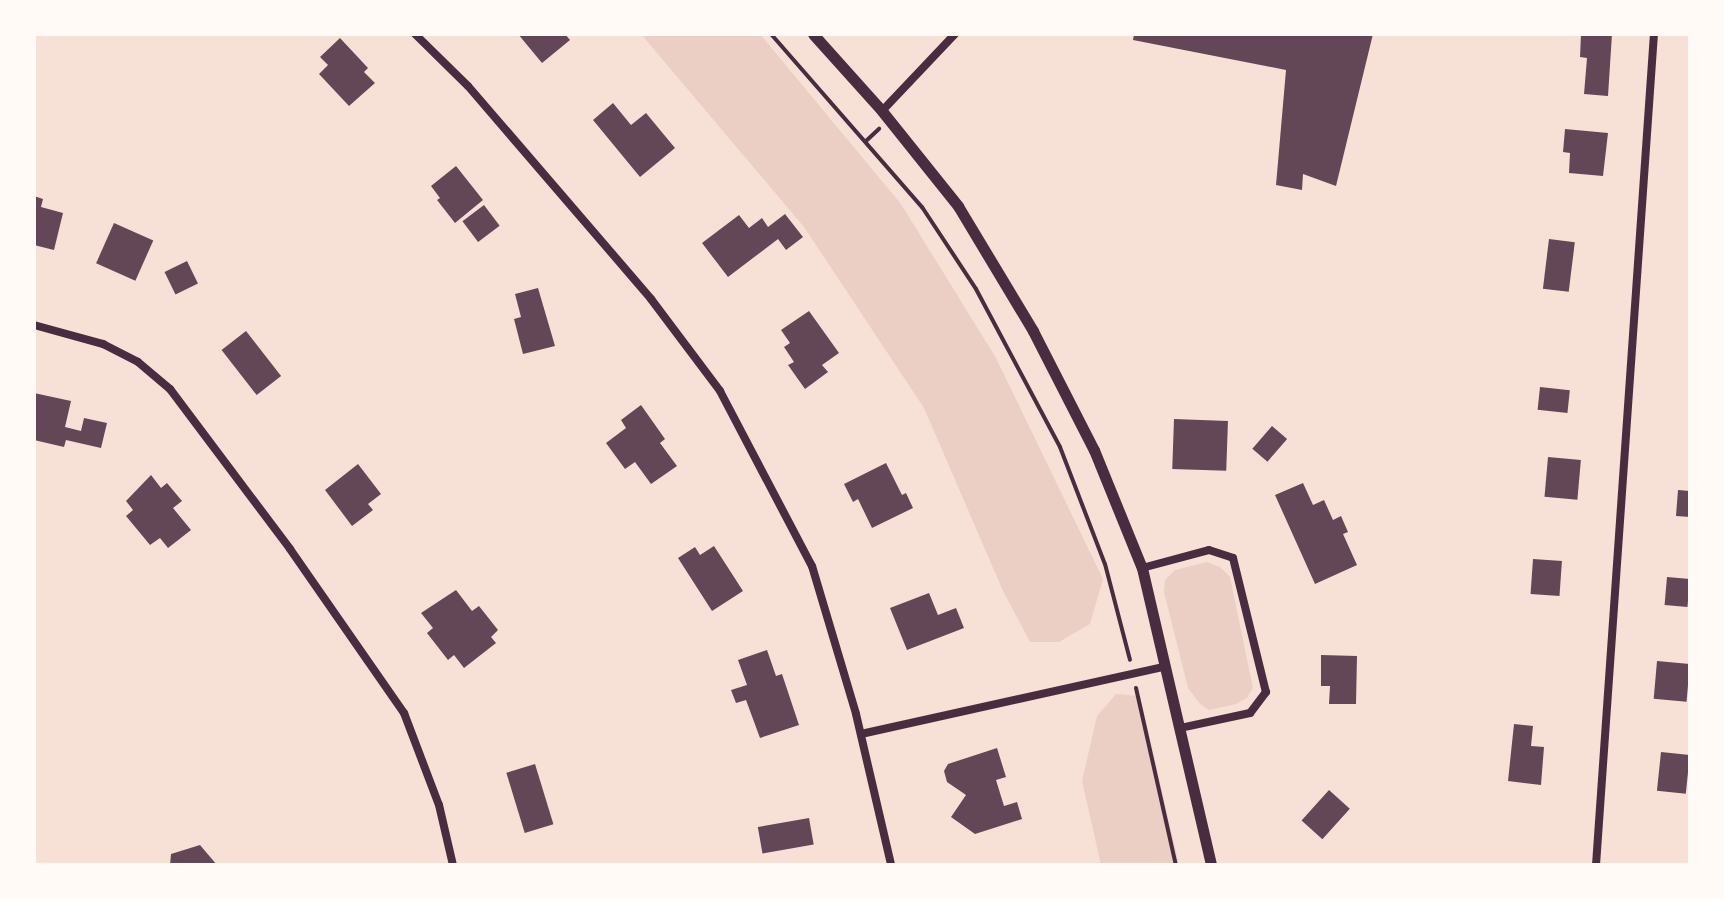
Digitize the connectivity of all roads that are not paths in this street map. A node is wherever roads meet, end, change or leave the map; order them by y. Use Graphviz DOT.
graph roads {
  1 [pos="415,34"];
  2 [pos="813,34"];
  3 [pos="955,34"];
  4 [pos="1654,34"];
  5 [pos="882,111"];
  6 [pos="34,325"];
  7 [pos="1142,568"];
  8 [pos="1164,667"];
  9 [pos="1180,728"];
  10 [pos="861,734"];
  11 [pos="453,865"];
  12 [pos="891,865"];
  13 [pos="1211,865"];
  14 [pos="1596,865"];
  1 -- 10 [label="street"];
  2 -- 5 [label="street"];
  3 -- 5 [label="street"];
  4 -- 14 [label="street"];
  5 -- 7 [label="street"];
  6 -- 11 [label="street"];
  7 -- 8 [label="street"];
  7 -- 9 [label="street"];
  8 -- 9 [label="street"];
  8 -- 10 [label="street"];
  9 -- 13 [label="street"];
  10 -- 12 [label="street"];
}
